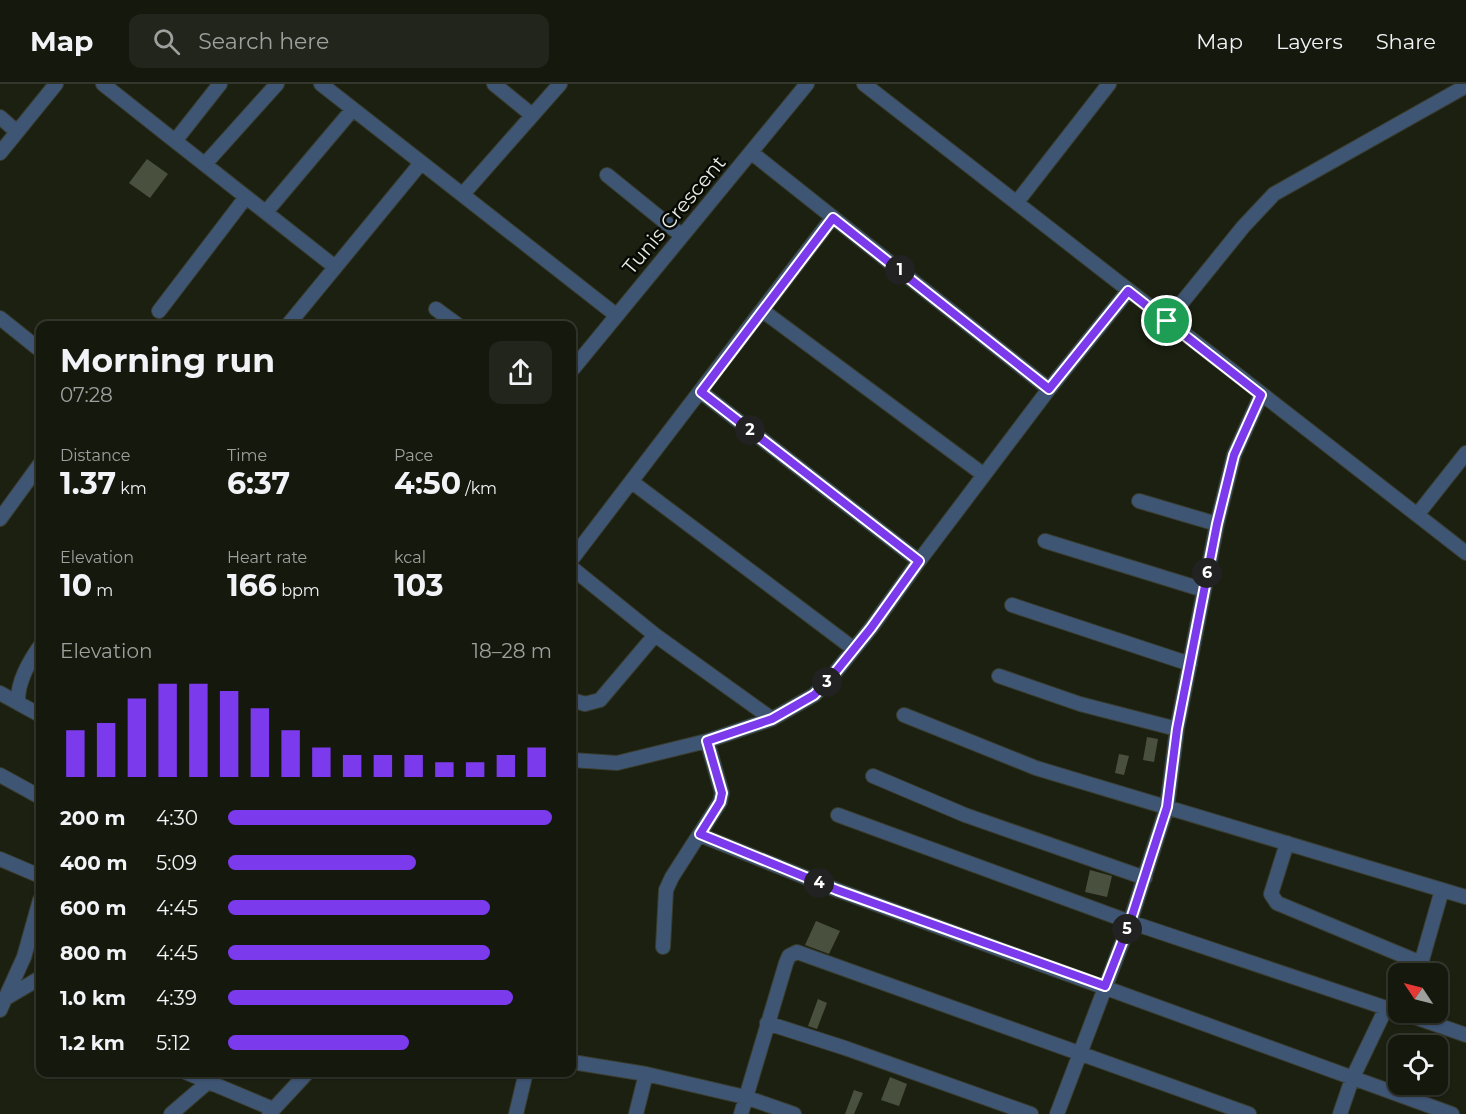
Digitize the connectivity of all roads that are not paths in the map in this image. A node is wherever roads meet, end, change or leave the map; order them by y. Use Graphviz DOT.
graph roads {
  1 [pos="56,84"];
  2 [pos="103,84"];
  3 [pos="220,84"];
  4 [pos="277,84"];
  5 [pos="321,84"];
  6 [pos="494,84"];
  7 [pos="560,84"];
  8 [pos="807,84"];
  9 [pos="864,84"];
  10 [pos="1108,84"];
  11 [pos="1466,86"];
  12 [pos="1448,90"];
  13 [pos="353,109"];
  14 [pos="532,115"];
  15 [pos="0,117"];
  16 [pos="17,132"];
  17 [pos="175,141"];
  18 [pos="0,153"];
  19 [pos="752,153"];
  20 [pos="421,163"];
  21 [pos="205,164"];
  22 [pos="607,175"];
  23 [pos="462,194"];
  24 [pos="246,197"];
  25 [pos="1017,202"];
  26 [pos="266,212"];
  27 [pos="833,218"];
  28 [pos="681,235"];
  29 [pos="335,267"];
  30 [pos="1128,291"];
  31 [pos="436,309"];
  32 [pos="159,311"];
  33 [pos="763,311"];
  34 [pos="616,315"];
  35 [pos="0,318"];
  36 [pos="291,321"];
  37 [pos="452,321"];
  38 [pos="1167,321"];
  39 [pos="36,347"];
  40 [pos="576,365"];
  41 [pos="1049,389"];
  42 [pos="701,392"];
  43 [pos="1261,395"];
  44 [pos="1466,453"];
  45 [pos="36,470"];
  46 [pos="984,475"];
  47 [pos="632,482"];
  48 [pos="1139,501"];
  49 [pos="1417,515"];
  50 [pos="0,519"];
  51 [pos="1217,524"];
  52 [pos="1046,542"];
  53 [pos="1466,553"];
  54 [pos="576,554"];
  55 [pos="919,561"];
  56 [pos="576,571"];
  57 [pos="1204,590"];
  58 [pos="1012,605"];
  59 [pos="655,635"];
  60 [pos="854,649"];
  61 [pos="36,653"];
  62 [pos="1190,664"];
  63 [pos="999,676"];
  64 [pos="0,693"];
  65 [pos="576,701"];
  66 [pos="18,702"];
  67 [pos="36,713"];
  68 [pos="904,715"];
  69 [pos="772,719"];
  70 [pos="1177,729"];
  71 [pos="707,741"];
  72 [pos="576,760"];
  73 [pos="0,775"];
  74 [pos="873,776"];
  75 [pos="36,795"];
  76 [pos="1167,807"];
  77 [pos="838,815"];
  78 [pos="700,834"];
  79 [pos="1287,843"];
  80 [pos="0,859"];
  81 [pos="36,874"];
  82 [pos="1144,879"];
  83 [pos="1442,890"];
  84 [pos="1466,897"];
  85 [pos="36,914"];
  86 [pos="1130,922"];
  87 [pos="663,947"];
  88 [pos="1408,963"];
  89 [pos="1420,963"];
  90 [pos="36,981"];
  91 [pos="1105,986"];
  92 [pos="3,1004"];
  93 [pos="1388,1008"];
  94 [pos="767,1023"];
  95 [pos="1391,1023"];
  96 [pos="1431,1023"];
  97 [pos="1466,1035"];
  98 [pos="1079,1053"];
  99 [pos="576,1063"];
  100 [pos="646,1074"];
  101 [pos="195,1077"];
  102 [pos="303,1077"];
  103 [pos="525,1077"];
  104 [pos="1352,1079"];
  105 [pos="207,1083"];
  106 [pos="744,1097"];
  107 [pos="1417,1108"];
  108 [pos="271,1112"];
  109 [pos="171,1114"];
  110 [pos="516,1114"];
  111 [pos="636,1114"];
  112 [pos="741,1114"];
  113 [pos="794,1114"];
  114 [pos="1030,1114"];
  115 [pos="1057,1114"];
  116 [pos="1249,1114"];
  117 [pos="1340,1114"];
  118 [pos="1452,1114"];
  1 -- 16 [label="street"];
  2 -- 17 [label="street"];
  3 -- 17 [label="street"];
  4 -- 21 [label="street"];
  5 -- 13 [label="street"];
  6 -- 14 [label="street"];
  7 -- 14 [label="street"];
  8 -- 19 [label="street, Tunis Crescent"];
  9 -- 25 [label="street"];
  10 -- 25 [label="street"];
  11 -- 12 [label="street"];
  12 -- 38 [label="street"];
  13 -- 20 [label="street"];
  13 -- 26 [label="street"];
  14 -- 23 [label="street"];
  15 -- 16 [label="street"];
  16 -- 18 [label="street"];
  17 -- 21 [label="street"];
  19 -- 27 [label="street"];
  19 -- 28 [label="street, Tunis Crescent"];
  20 -- 23 [label="street"];
  20 -- 29 [label="street"];
  21 -- 24 [label="street"];
  22 -- 28 [label="street"];
  23 -- 34 [label="street"];
  24 -- 26 [label="street"];
  24 -- 32 [label="street"];
  25 -- 30 [label="street"];
  26 -- 29 [label="street"];
  27 -- 33 [label="street"];
  27 -- 41 [label="street"];
  28 -- 34 [label="street, Tunis Crescent"];
  29 -- 36 [label="street"];
  30 -- 38 [label="street"];
  30 -- 41 [label="street"];
  31 -- 37 [label="street"];
  33 -- 42 [label="street"];
  33 -- 46 [label="street"];
  34 -- 40 [label="street, Tunis Crescent"];
  35 -- 39 [label="street"];
  38 -- 43 [label="street"];
  41 -- 46 [label="street"];
  42 -- 47 [label="street"];
  42 -- 55 [label="street"];
  43 -- 49 [label="street"];
  43 -- 51 [label="street"];
  44 -- 49 [label="street"];
  45 -- 50 [label="street"];
  46 -- 55 [label="street"];
  47 -- 54 [label="street"];
  47 -- 60 [label="street"];
  48 -- 51 [label="street"];
  49 -- 53 [label="street"];
  51 -- 57 [label="street"];
  52 -- 57 [label="street"];
  55 -- 60 [label="street"];
  56 -- 59 [label="street"];
  57 -- 62 [label="street"];
  58 -- 62 [label="street"];
  59 -- 65 [label="street"];
  59 -- 69 [label="street"];
  60 -- 69 [label="street"];
  61 -- 66 [label="street"];
  62 -- 70 [label="street"];
  63 -- 70 [label="street"];
  64 -- 66 [label="street"];
  66 -- 67 [label="street"];
  68 -- 76 [label="street"];
  69 -- 71 [label="street"];
  70 -- 76 [label="street"];
  71 -- 72 [label="street"];
  71 -- 78 [label="street"];
  73 -- 75 [label="street"];
  74 -- 82 [label="street"];
  76 -- 79 [label="street"];
  76 -- 82 [label="street"];
  77 -- 86 [label="street"];
  78 -- 87 [label="street"];
  78 -- 91 [label="street"];
  79 -- 83 [label="street"];
  79 -- 88 [label="street"];
  80 -- 81 [label="street"];
  82 -- 86 [label="street"];
  83 -- 84 [label="street"];
  83 -- 89 [label="street"];
  85 -- 92 [label="street"];
  86 -- 91 [label="street"];
  86 -- 93 [label="street"];
  90 -- 92 [label="street"];
  91 -- 98 [label="street"];
  91 -- 104 [label="street"];
  94 -- 98 [label="street"];
  94 -- 106 [label="street"];
  94 -- 114 [label="street"];
  95 -- 104 [label="street"];
  96 -- 97 [label="street"];
  98 -- 115 [label="street"];
  98 -- 116 [label="street"];
  99 -- 100 [label="street"];
  100 -- 106 [label="street"];
  100 -- 111 [label="street"];
  101 -- 105 [label="street"];
  102 -- 108 [label="street"];
  103 -- 110 [label="street"];
  104 -- 107 [label="street"];
  104 -- 117 [label="street"];
  105 -- 108 [label="street"];
  105 -- 109 [label="street"];
  106 -- 112 [label="street"];
  106 -- 113 [label="street"];
  107 -- 118 [label="street"];
}
